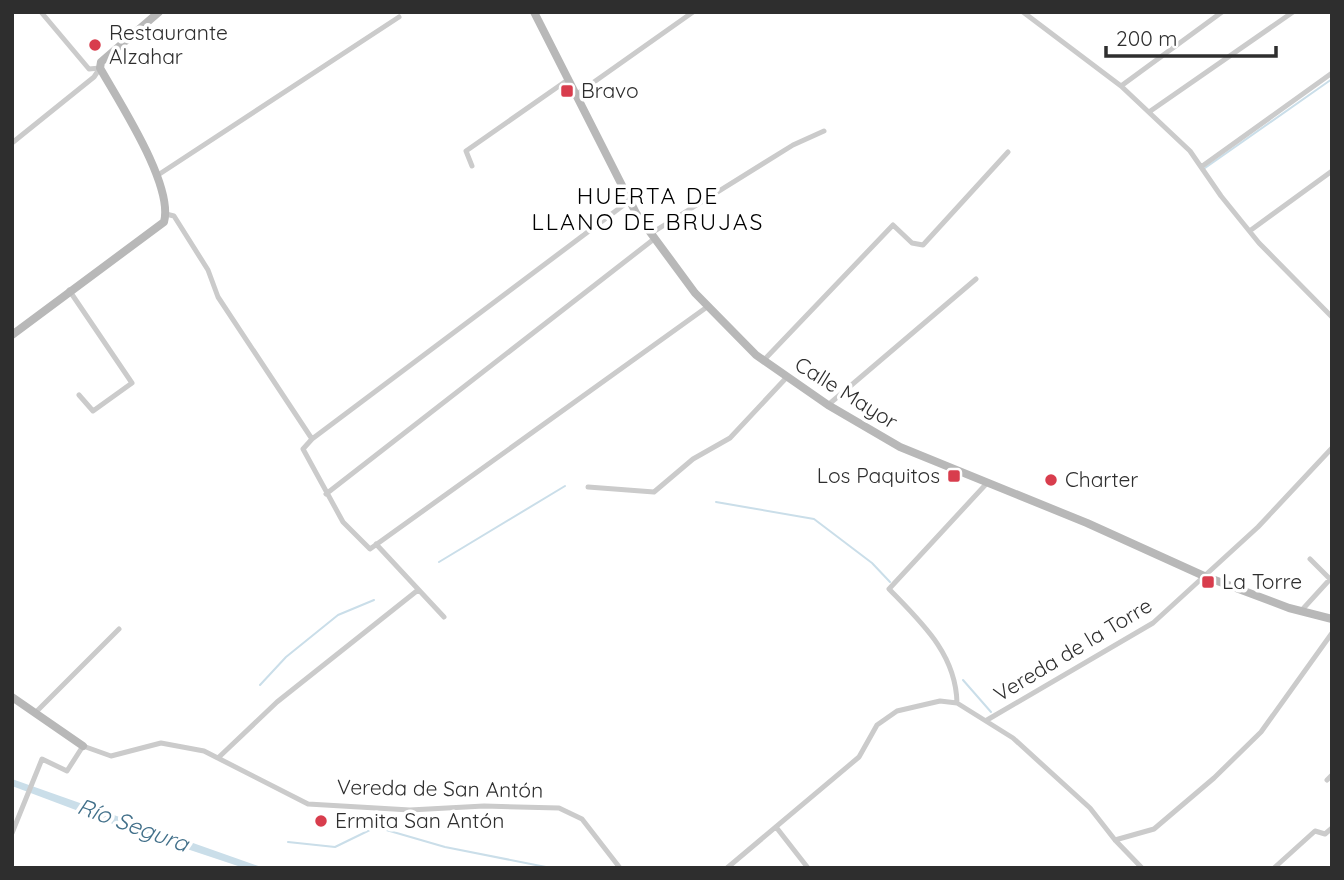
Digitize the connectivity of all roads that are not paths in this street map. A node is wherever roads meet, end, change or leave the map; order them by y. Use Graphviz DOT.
graph roads {
  1 [pos="41,12"];
  2 [pos="159,12"];
  3 [pos="534,12"];
  4 [pos="693,12"];
  5 [pos="1023,12"];
  6 [pos="1036,12"];
  7 [pos="1223,12"];
  8 [pos="1293,12"];
  9 [pos="399,16"];
  10 [pos="1029,17"];
  11 [pos="100,68"];
  12 [pos="1332,73"];
  13 [pos="569,79"];
  14 [pos="1121,86"];
  15 [pos="577,94"];
  16 [pos="1149,112"];
  17 [pos="824,131"];
  18 [pos="12,144"];
  19 [pos="1008,152"];
  20 [pos="472,166"];
  21 [pos="1201,167"];
  22 [pos="1332,171"];
  23 [pos="158,175"];
  24 [pos="629,201"];
  25 [pos="166,214"];
  26 [pos="1251,230"];
  27 [pos="652,237"];
  28 [pos="976,279"];
  29 [pos="69,290"];
  30 [pos="707,307"];
  31 [pos="1332,317"];
  32 [pos="12,335"];
  33 [pos="764,360"];
  34 [pos="787,377"];
  35 [pos="79,395"];
  36 [pos="828,405"];
  37 [pos="312,439"];
  38 [pos="1332,448"];
  39 [pos="988,482"];
  40 [pos="588,487"];
  41 [pos="326,494"];
  42 [pos="376,544"];
  43 [pos="1311,559"];
  44 [pos="1204,576"];
  45 [pos="1331,578"];
  46 [pos="418,590"];
  47 [pos="1301,611"];
  48 [pos="443,617"];
  49 [pos="1332,619"];
  50 [pos="119,629"];
  51 [pos="1332,633"];
  52 [pos="12,697"];
  53 [pos="957,703"];
  54 [pos="35,713"];
  55 [pos="987,720"];
  56 [pos="83,746"];
  57 [pos="218,758"];
  58 [pos="776,827"];
  59 [pos="1332,828"];
  60 [pos="12,833"];
  61 [pos="1115,840"];
  62 [pos="620,868"];
  63 [pos="727,868"];
  64 [pos="808,868"];
  65 [pos="1142,868"];
  66 [pos="1274,868"];
  1 -- 11 [label="street"];
  2 -- 11 [label="main road"];
  3 -- 13 [label="main road, Calle Mayor"];
  4 -- 15 [label="street"];
  5 -- 10 [label="street"];
  6 -- 10 [label="street"];
  7 -- 14 [label="street"];
  8 -- 16 [label="street"];
  9 -- 23 [label="street"];
  10 -- 14 [label="street"];
  11 -- 18 [label="street"];
  11 -- 23 [label="main road"];
  12 -- 21 [label="street"];
  13 -- 15 [label="main road, Calle Mayor"];
  13 -- 20 [label="street"];
  14 -- 16 [label="street"];
  15 -- 24 [label="main road, Calle Mayor"];
  16 -- 21 [label="street"];
  17 -- 27 [label="street"];
  19 -- 33 [label="street"];
  21 -- 26 [label="street"];
  22 -- 26 [label="street"];
  23 -- 25 [label="main road"];
  24 -- 27 [label="main road, Calle Mayor"];
  24 -- 37 [label="street"];
  25 -- 29 [label="main road"];
  25 -- 37 [label="street"];
  26 -- 31 [label="street"];
  27 -- 30 [label="main road, Calle Mayor"];
  27 -- 41 [label="street"];
  28 -- 36 [label="street"];
  29 -- 32 [label="main road"];
  29 -- 35 [label="street"];
  30 -- 33 [label="main road, Calle Mayor"];
  30 -- 42 [label="street"];
  33 -- 34 [label="main road, Calle Mayor"];
  34 -- 36 [label="main road, Calle Mayor"];
  34 -- 40 [label="street"];
  36 -- 39 [label="main road, Calle Mayor"];
  37 -- 41 [label="street"];
  38 -- 44 [label="street, Vereda de la Torre"];
  39 -- 44 [label="main road, Calle Mayor"];
  39 -- 53 [label="street"];
  41 -- 42 [label="street"];
  42 -- 46 [label="street"];
  43 -- 45 [label="street"];
  44 -- 47 [label="main road, Calle Mayor"];
  44 -- 55 [label="street, Vereda de la Torre"];
  45 -- 47 [label="street"];
  46 -- 48 [label="street"];
  46 -- 57 [label="street"];
  47 -- 49 [label="main road, Calle Mayor"];
  50 -- 54 [label="street"];
  51 -- 61 [label="street"];
  52 -- 54 [label="main road, Vereda de San Antón"];
  53 -- 55 [label="street"];
  53 -- 58 [label="street"];
  54 -- 56 [label="main road, Vereda de San Antón"];
  55 -- 61 [label="street"];
  56 -- 57 [label="street, Vereda de San Antón"];
  56 -- 60 [label="street"];
  57 -- 62 [label="street, Vereda de San Antón"];
  58 -- 63 [label="street"];
  58 -- 64 [label="street"];
  59 -- 66 [label="street"];
  61 -- 65 [label="street"];
}
